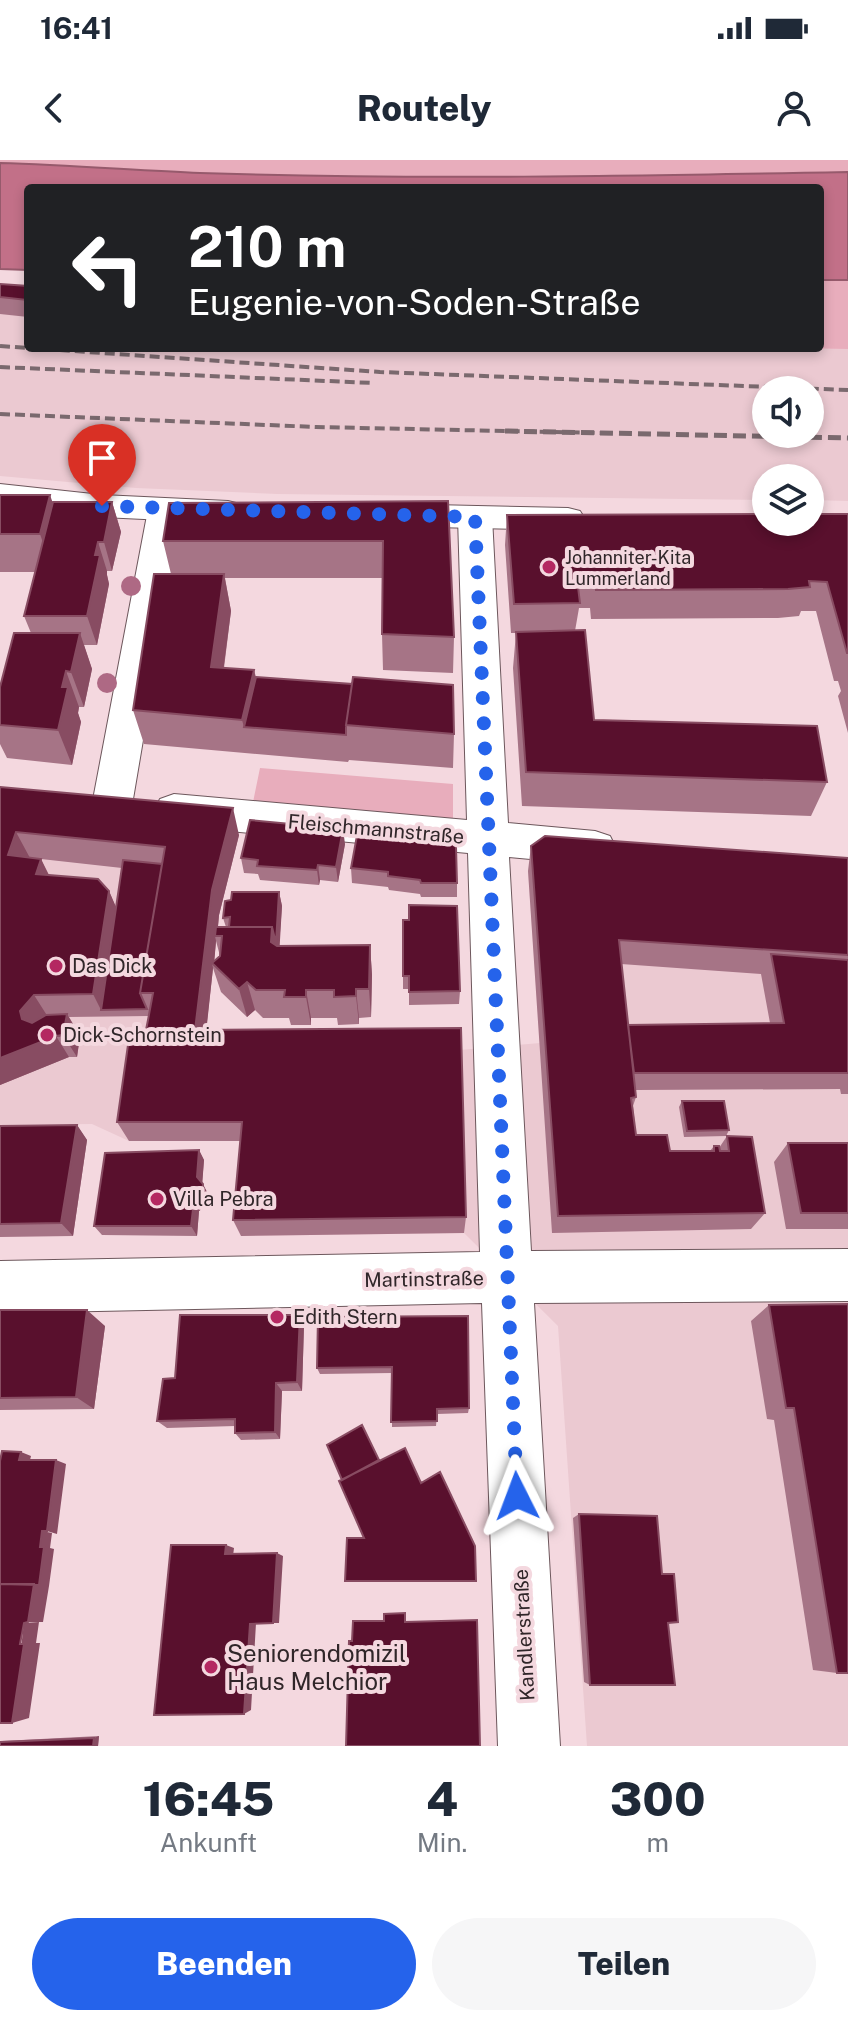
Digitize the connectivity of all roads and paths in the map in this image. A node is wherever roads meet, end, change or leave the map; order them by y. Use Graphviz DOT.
graph roads {
  1 [pos="0,495"];
  2 [pos="165,510"];
  3 [pos="254,512"];
  4 [pos="365,515"];
  5 [pos="475,517"];
  6 [pos="593,519"];
  7 [pos="487,839"];
  8 [pos="637,851"];
  9 [pos="848,1275"];
  10 [pos="507,1277"];
  11 [pos="0,1287"];
  12 [pos="529,1746"];
  1 -- 2 [label="street"];
  2 -- 3 [label="street"];
  2 -- 7 [label="street, Fleischmannstraße"];
  4 -- 5 [label="street"];
  5 -- 6 [label="street"];
  5 -- 7 [label="street, Kandlerstraße"];
  7 -- 8 [label="street, Fleischmannstraße"];
  7 -- 10 [label="street, Kandlerstraße"];
  9 -- 10 [label="street, Martinstraße"];
  10 -- 11 [label="street, Martinstraße"];
  10 -- 12 [label="street, Kandlerstraße"];
}
